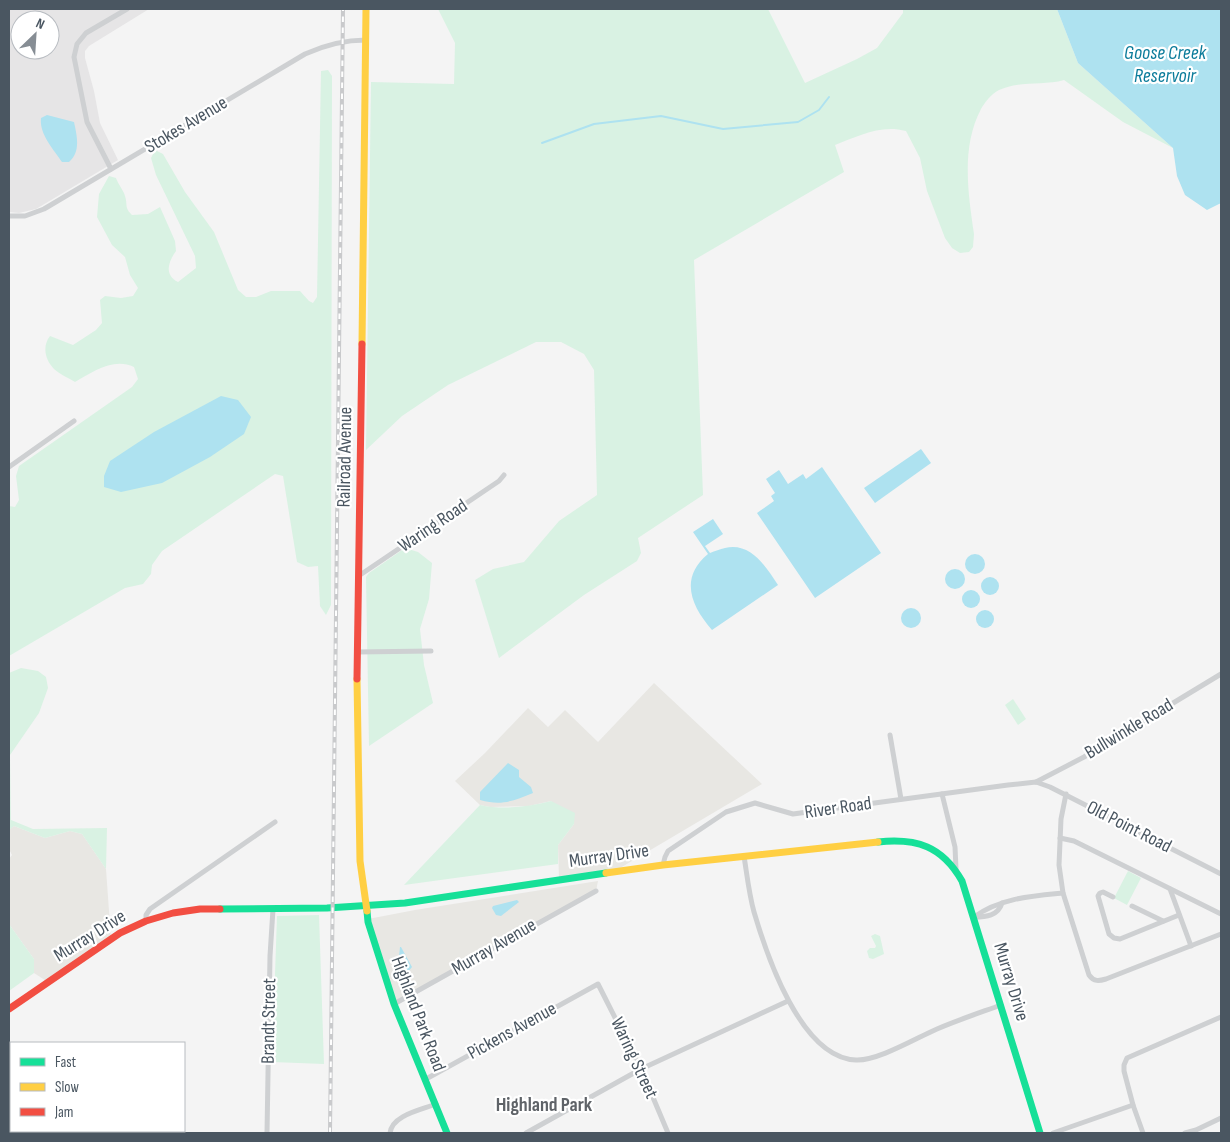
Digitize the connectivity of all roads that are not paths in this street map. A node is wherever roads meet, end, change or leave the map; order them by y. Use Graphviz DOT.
graph roads {
  1 [pos="127,9"];
  2 [pos="366,9"];
  3 [pos="366,40"];
  4 [pos="111,169"];
  5 [pos="9,216"];
  6 [pos="74,421"];
  7 [pos="9,467"];
  8 [pos="504,475"];
  9 [pos="360,575"];
  10 [pos="357,652"];
  11 [pos="432,652"];
  12 [pos="1221,674"];
  13 [pos="890,735"];
  14 [pos="1036,782"];
  15 [pos="942,794"];
  16 [pos="1066,794"];
  17 [pos="901,799"];
  18 [pos="275,822"];
  19 [pos="1060,838"];
  20 [pos="744,856"];
  21 [pos="663,864"];
  22 [pos="956,869"];
  23 [pos="1221,874"];
  24 [pos="1170,889"];
  25 [pos="596,891"];
  26 [pos="1062,893"];
  27 [pos="1113,897"];
  28 [pos="366,906"];
  29 [pos="1132,906"];
  30 [pos="273,909"];
  31 [pos="1221,914"];
  32 [pos="1179,915"];
  33 [pos="974,917"];
  34 [pos="146,921"];
  35 [pos="1163,921"];
  36 [pos="1221,934"];
  37 [pos="1191,946"];
  38 [pos="598,984"];
  39 [pos="788,1001"];
  40 [pos="394,1004"];
  41 [pos="1001,1005"];
  42 [pos="9,1009"];
  43 [pos="1221,1017"];
  44 [pos="641,1069"];
  45 [pos="426,1079"];
  46 [pos="436,1104"];
  47 [pos="1133,1105"];
  48 [pos="1221,1118"];
  49 [pos="267,1133"];
  50 [pos="390,1133"];
  51 [pos="447,1133"];
  52 [pos="526,1133"];
  53 [pos="668,1133"];
  54 [pos="1040,1133"];
  55 [pos="1053,1133"];
  56 [pos="1143,1133"];
  57 [pos="1185,1133"];
  1 -- 4 [label="street"];
  2 -- 3 [label="street, Railroad Avenue"];
  3 -- 4 [label="street, Stokes Avenue"];
  3 -- 9 [label="street, Railroad Avenue"];
  4 -- 5 [label="street, Stokes Avenue"];
  6 -- 7 [label="street"];
  8 -- 9 [label="street, Waring Road"];
  9 -- 10 [label="street, Railroad Avenue"];
  10 -- 11 [label="street"];
  10 -- 28 [label="street, Railroad Avenue"];
  12 -- 14 [label="street, Bullwinkle Road"];
  13 -- 17 [label="street"];
  14 -- 15 [label="street, River Road"];
  14 -- 16 [label="street, Old Point Road"];
  15 -- 17 [label="street, River Road"];
  15 -- 22 [label="street"];
  16 -- 19 [label="street"];
  16 -- 23 [label="street, Old Point Road"];
  17 -- 21 [label="street, River Road"];
  18 -- 34 [label="street"];
  19 -- 24 [label="street"];
  19 -- 26 [label="street"];
  20 -- 21 [label="street, Murray Drive"];
  20 -- 22 [label="street, Murray Drive"];
  20 -- 39 [label="street"];
  21 -- 28 [label="street, Murray Drive"];
  22 -- 33 [label="street, Murray Drive"];
  24 -- 31 [label="street"];
  24 -- 32 [label="street"];
  25 -- 40 [label="street, Murray Avenue"];
  26 -- 33 [label="street"];
  26 -- 37 [label="street"];
  27 -- 35 [label="street"];
  28 -- 30 [label="street, Murray Drive"];
  28 -- 40 [label="street, Highland Park Road"];
  29 -- 35 [label="street"];
  30 -- 34 [label="street, Murray Drive"];
  30 -- 49 [label="street, Brandt Street"];
  32 -- 35 [label="street"];
  32 -- 37 [label="street"];
  33 -- 41 [label="street, Murray Drive"];
  34 -- 42 [label="street, Murray Drive"];
  36 -- 37 [label="street"];
  38 -- 44 [label="street, Waring Street"];
  38 -- 45 [label="street, Pickens Avenue"];
  39 -- 41 [label="street"];
  39 -- 44 [label="street"];
  40 -- 45 [label="street, Highland Park Road"];
  41 -- 54 [label="street, Murray Drive"];
  43 -- 47 [label="street"];
  44 -- 52 [label="street"];
  44 -- 53 [label="street, Waring Street"];
  45 -- 46 [label="street, Highland Park Road"];
  46 -- 50 [label="street"];
  46 -- 51 [label="street, Highland Park Road"];
  47 -- 55 [label="street"];
  47 -- 56 [label="street"];
  48 -- 57 [label="street"];
}
